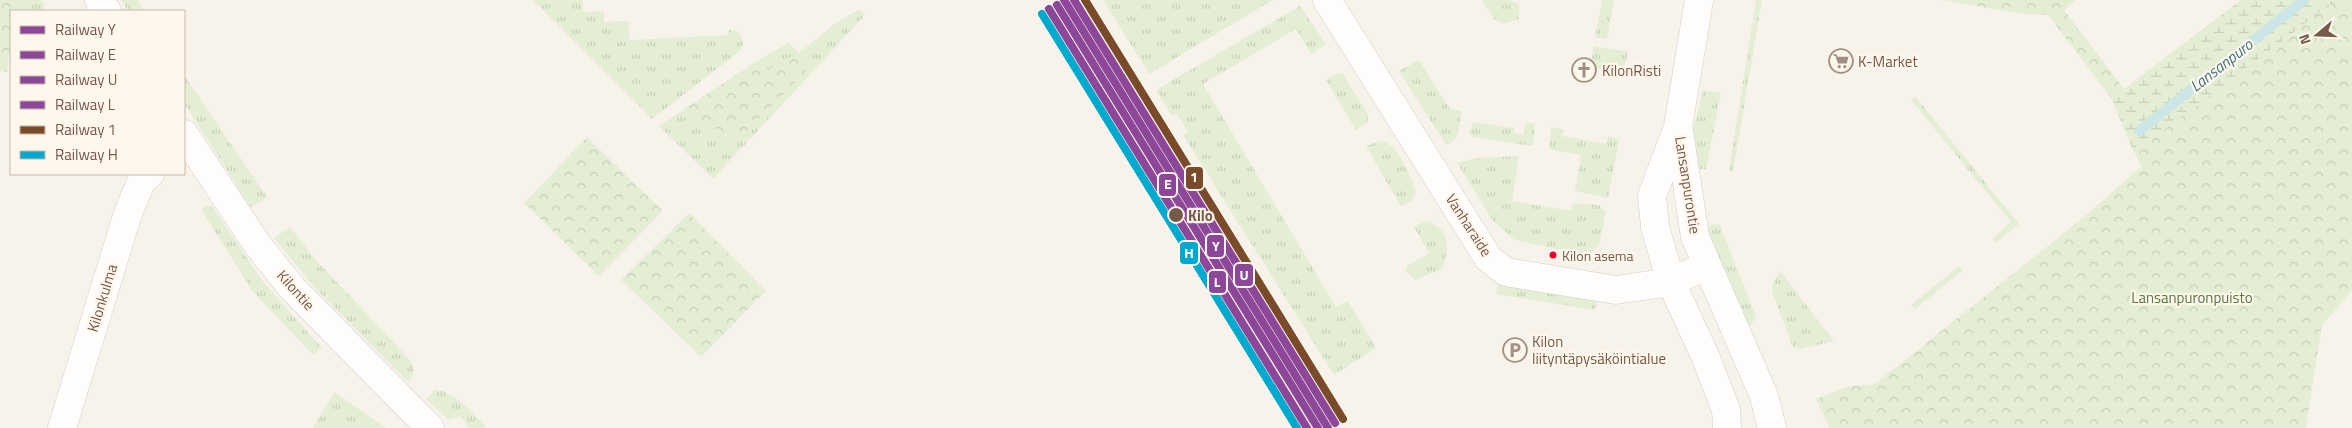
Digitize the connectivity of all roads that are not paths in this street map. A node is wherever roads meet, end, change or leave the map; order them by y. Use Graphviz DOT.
graph roads {
  1 [pos="1327,0"];
  2 [pos="1699,0"];
  3 [pos="1678,127"];
  4 [pos="186,144"];
  5 [pos="149,175"];
  6 [pos="1706,266"];
  7 [pos="1670,282"];
  8 [pos="62,428"];
  9 [pos="430,428"];
  10 [pos="1727,428"];
  11 [pos="1772,428"];
  1 -- 7 [label="street, Vanharaide"];
  2 -- 3 [label="street"];
  3 -- 6 [label="street, Lansanpurontie"];
  3 -- 7 [label="street, Lansanpurontie"];
  4 -- 9 [label="street, Kilontie"];
  5 -- 8 [label="street, Kilonkulma"];
  6 -- 7 [label="street, Vanharaide"];
  6 -- 11 [label="street, Lansanpurontie"];
  7 -- 10 [label="street, Lansanpurontie"];
}
